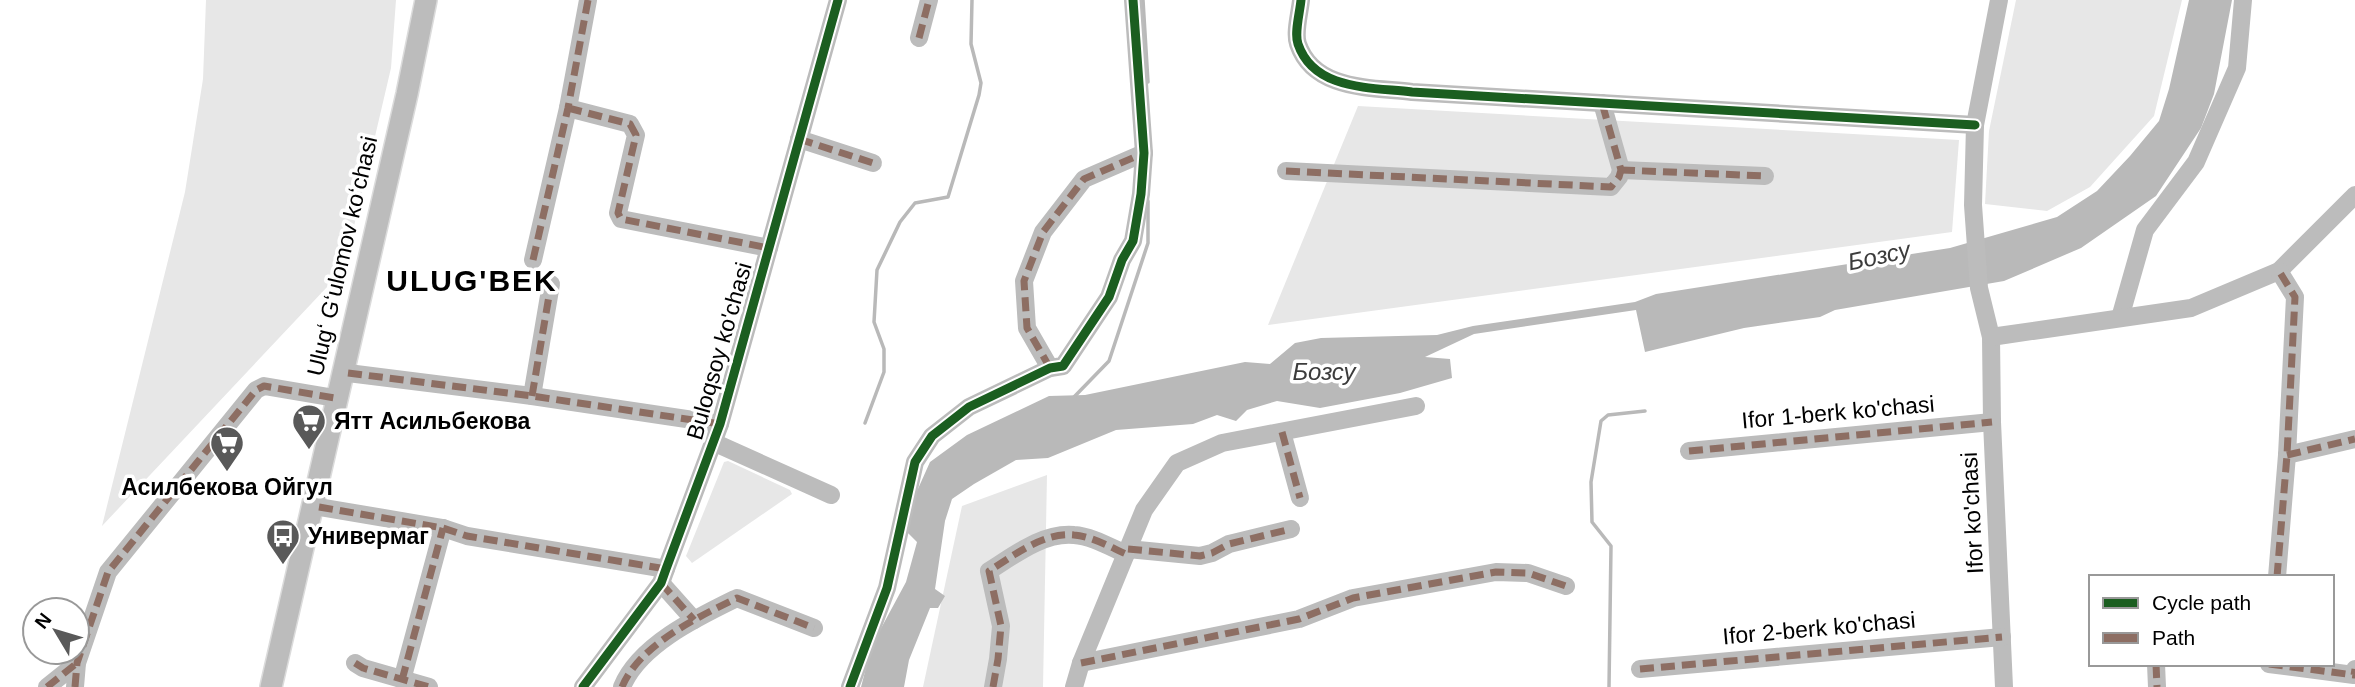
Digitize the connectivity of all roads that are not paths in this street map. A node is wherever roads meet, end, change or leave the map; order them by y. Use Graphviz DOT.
graph roads {
  1 [pos="426,0"];
  2 [pos="433,0"];
  3 [pos="588,0"];
  4 [pos="838,0"];
  5 [pos="929,0"];
  6 [pos="1133,0"];
  7 [pos="1301,0"];
  8 [pos="1999,0"];
  9 [pos="2244,0"];
  10 [pos="919,38"];
  11 [pos="1602,103"];
  12 [pos="568,108"];
  13 [pos="1975,125"];
  14 [pos="799,139"];
  15 [pos="1144,153"];
  16 [pos="873,163"];
  17 [pos="1621,170"];
  18 [pos="1286,171"];
  19 [pos="1765,176"];
  20 [pos="2355,195"];
  21 [pos="769,248"];
  22 [pos="533,260"];
  23 [pos="2279,271"];
  24 [pos="551,284"];
  25 [pos="2120,318"];
  26 [pos="1991,337"];
  27 [pos="1050,368"];
  28 [pos="348,373"];
  29 [pos="532,396"];
  30 [pos="335,398"];
  31 [pos="1416,407"];
  32 [pos="1992,422"];
  33 [pos="720,424"];
  34 [pos="1282,432"];
  35 [pos="2355,439"];
  36 [pos="713,442"];
  37 [pos="1689,451"];
  38 [pos="2287,455"];
  39 [pos="831,495"];
  40 [pos="1300,498"];
  41 [pos="319,507"];
  42 [pos="443,528"];
  43 [pos="1291,529"];
  44 [pos="1127,552"];
  45 [pos="2277,575"];
  46 [pos="664,576"];
  47 [pos="1566,586"];
  48 [pos="694,620"];
  49 [pos="91,622"];
  50 [pos="814,628"];
  51 [pos="2002,637"];
  52 [pos="355,663"];
  53 [pos="1080,663"];
  54 [pos="73,666"];
  55 [pos="77,666"];
  56 [pos="2156,666"];
  57 [pos="2284,666"];
  58 [pos="2355,668"];
  59 [pos="1640,669"];
  60 [pos="402,680"];
  61 [pos="47,687"];
  62 [pos="75,687"];
  63 [pos="271,687"];
  64 [pos="279,687"];
  65 [pos="429,687"];
  66 [pos="583,687"];
  67 [pos="622,687"];
  68 [pos="850,687"];
  69 [pos="993,687"];
  70 [pos="1074,687"];
  71 [pos="2004,687"];
  72 [pos="2157,687"];
  1 -- 30 [label="main road, Ulugʻ Gʻulomov koʻchasi"];
  2 -- 28 [label="main road, Ulugʻ Gʻulomov koʻchasi"];
  3 -- 12 [label="street"];
  4 -- 14 [label="street, Buloqsoy ko'chasi"];
  5 -- 10 [label="street"];
  6 -- 15 [label="street"];
  7 -- 11 [label="street"];
  8 -- 13 [label="street, Ifor ko'chasi"];
  9 -- 25 [label="street"];
  11 -- 13 [label="street"];
  11 -- 17 [label="street"];
  12 -- 21 [label="street"];
  12 -- 22 [label="street"];
  13 -- 26 [label="street, Ifor ko'chasi"];
  14 -- 16 [label="street"];
  14 -- 21 [label="street, Buloqsoy ko'chasi"];
  15 -- 27 [label="street"];
  15 -- 27 [label="street"];
  17 -- 18 [label="street"];
  17 -- 19 [label="street"];
  20 -- 23 [label="street"];
  21 -- 33 [label="street, Buloqsoy ko'chasi"];
  23 -- 25 [label="street"];
  23 -- 38 [label="street"];
  24 -- 29 [label="street"];
  25 -- 26 [label="street"];
  26 -- 32 [label="street, Ifor ko'chasi"];
  27 -- 68 [label="street"];
  28 -- 29 [label="street"];
  28 -- 41 [label="main road, Ulugʻ Gʻulomov koʻchasi"];
  29 -- 33 [label="street"];
  30 -- 49 [label="street"];
  30 -- 63 [label="main road, Ulugʻ Gʻulomov koʻchasi"];
  31 -- 34 [label="street"];
  32 -- 37 [label="street, Ifor 1-berk ko'chasi"];
  32 -- 51 [label="street, Ifor ko'chasi"];
  33 -- 36 [label="street, Buloqsoy ko'chasi"];
  34 -- 40 [label="street"];
  34 -- 44 [label="street"];
  35 -- 38 [label="street"];
  36 -- 39 [label="street"];
  36 -- 46 [label="street, Buloqsoy ko'chasi"];
  38 -- 45 [label="street"];
  41 -- 42 [label="street"];
  41 -- 64 [label="main road, Ulugʻ Gʻulomov koʻchasi"];
  42 -- 46 [label="street"];
  42 -- 60 [label="street"];
  43 -- 44 [label="street"];
  44 -- 53 [label="street"];
  44 -- 69 [label="street"];
  46 -- 48 [label="street"];
  46 -- 66 [label="street, Buloqsoy ko'chasi"];
  47 -- 53 [label="street"];
  48 -- 50 [label="street"];
  48 -- 67 [label="street"];
  51 -- 59 [label="street, Ifor 2-berk ko'chasi"];
  51 -- 71 [label="street, Ifor ko'chasi"];
  52 -- 60 [label="street"];
  53 -- 70 [label="street"];
  54 -- 61 [label="street"];
  55 -- 62 [label="street"];
  56 -- 72 [label="street"];
  57 -- 58 [label="street"];
  60 -- 65 [label="street"];
}
